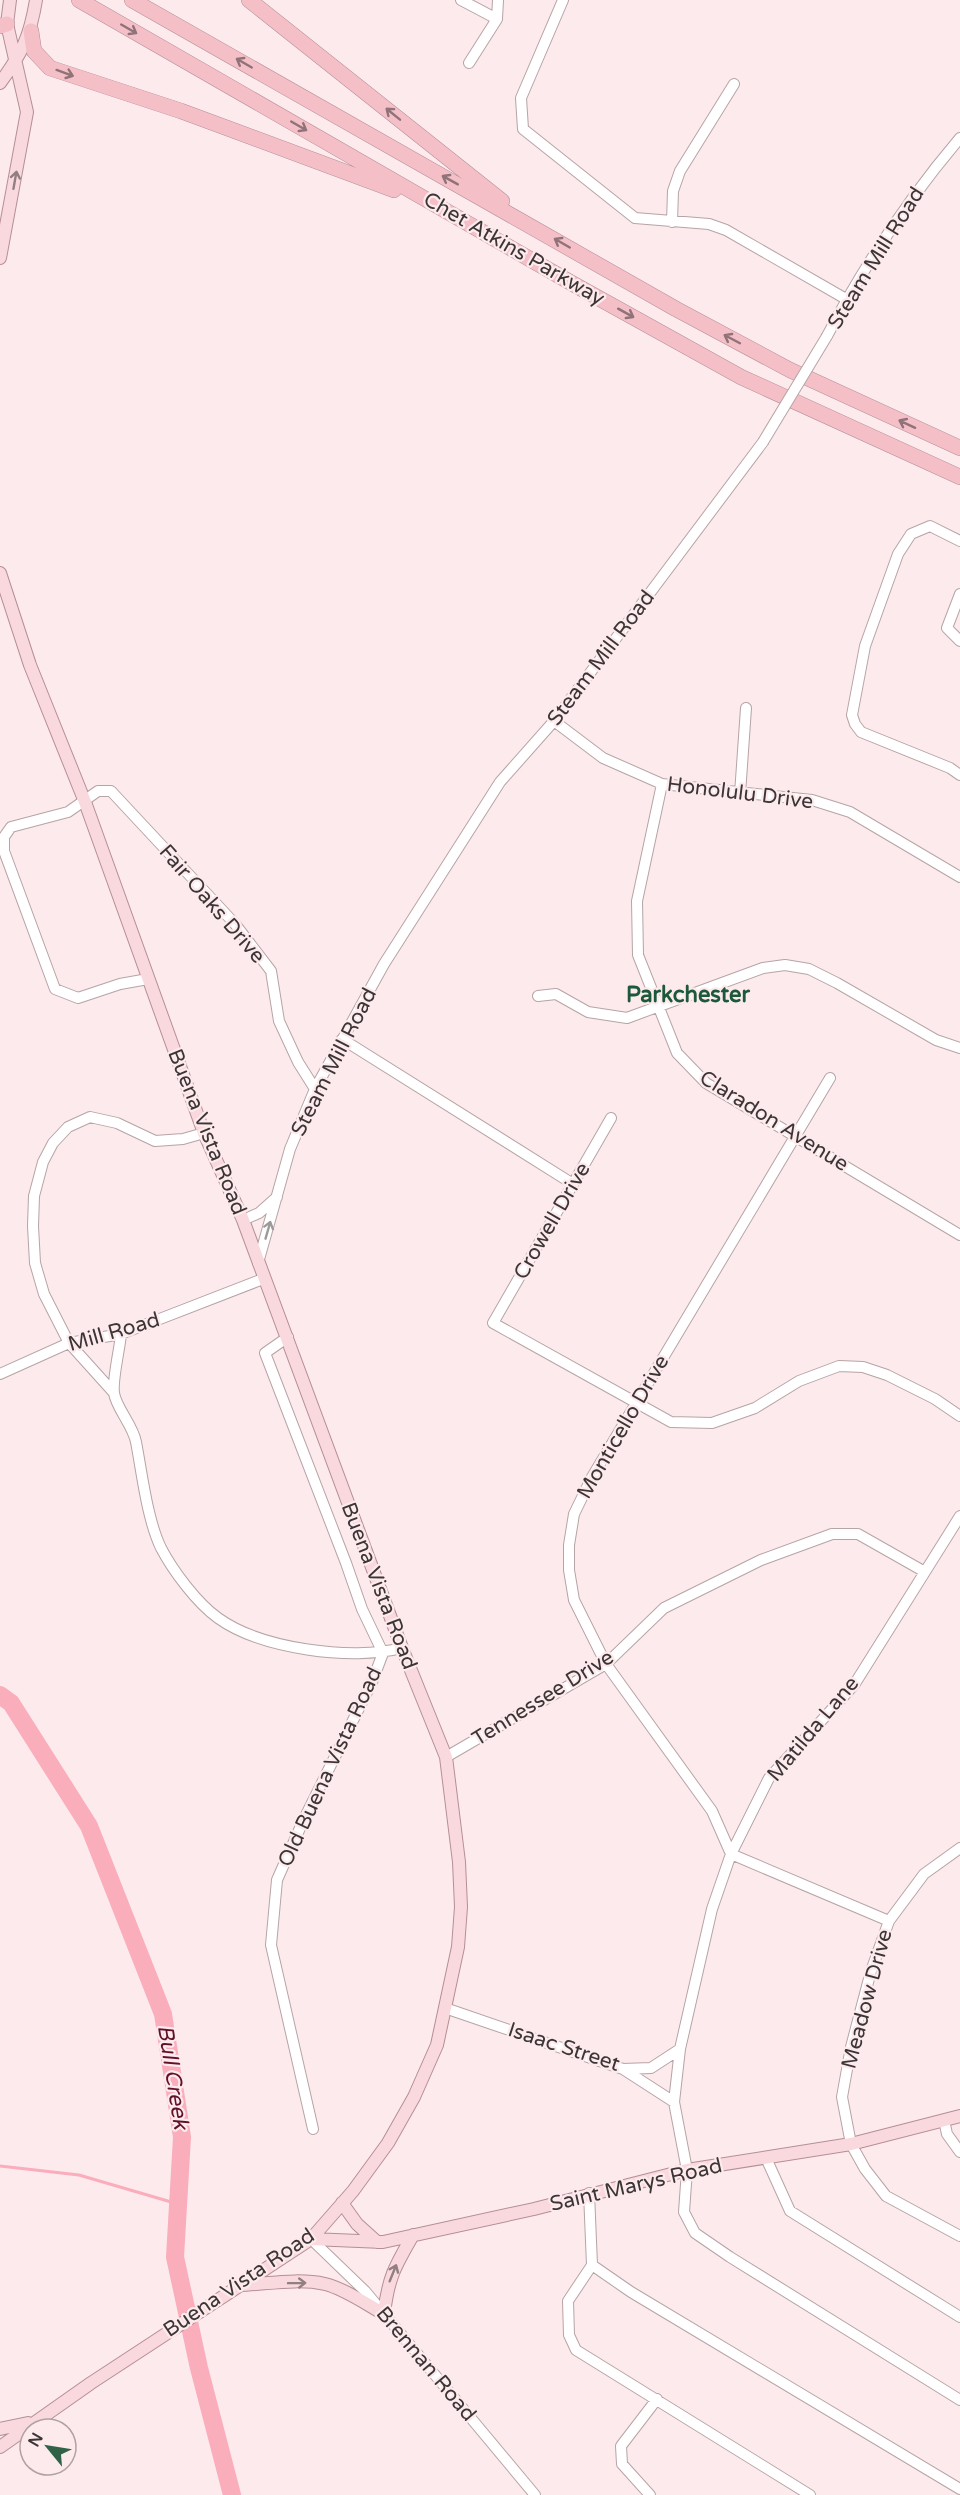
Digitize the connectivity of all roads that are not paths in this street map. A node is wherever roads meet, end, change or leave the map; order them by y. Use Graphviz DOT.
graph roads {
  1 [pos="10,0"];
  2 [pos="36,0"];
  3 [pos="79,0"];
  4 [pos="132,0"];
  5 [pos="249,0"];
  6 [pos="461,0"];
  7 [pos="498,0"];
  8 [pos="563,0"];
  9 [pos="497,18"];
  10 [pos="3,25"];
  11 [pos="31,32"];
  12 [pos="15,63"];
  13 [pos="469,63"];
  14 [pos="0,83"];
  15 [pos="734,84"];
  16 [pos="960,138"];
  17 [pos="672,222"];
  18 [pos="538,229"];
  19 [pos="0,258"];
  20 [pos="540,264"];
  21 [pos="846,300"];
  22 [pos="960,448"];
  23 [pos="960,477"];
  24 [pos="960,541"];
  25 [pos="0,573"];
  26 [pos="960,594"];
  27 [pos="960,641"];
  28 [pos="746,708"];
  29 [pos="554,721"];
  30 [pos="960,775"];
  31 [pos="662,784"];
  32 [pos="740,794"];
  33 [pos="86,801"];
  34 [pos="960,878"];
  35 [pos="148,979"];
  36 [pos="538,996"];
  37 [pos="657,1007"];
  38 [pos="342,1039"];
  39 [pos="960,1048"];
  40 [pos="830,1078"];
  41 [pos="315,1089"];
  42 [pos="611,1118"];
  43 [pos="204,1133"];
  44 [pos="795,1137"];
  45 [pos="573,1184"];
  46 [pos="277,1197"];
  47 [pos="243,1220"];
  48 [pos="960,1235"];
  49 [pos="258,1263"];
  50 [pos="263,1279"];
  51 [pos="121,1334"];
  52 [pos="288,1337"];
  53 [pos="69,1343"];
  54 [pos="0,1374"];
  55 [pos="114,1393"];
  56 [pos="636,1404"];
  57 [pos="960,1416"];
  58 [pos="960,1516"];
  59 [pos="925,1572"];
  60 [pos="402,1648"];
  61 [pos="383,1653"];
  62 [pos="606,1664"];
  63 [pos="446,1758"];
  64 [pos="960,1848"];
  65 [pos="731,1854"];
  66 [pos="889,1921"];
  67 [pos="445,2008"];
  68 [pos="680,2049"];
  69 [pos="623,2069"];
  70 [pos="674,2102"];
  71 [pos="960,2116"];
  72 [pos="944,2120"];
  73 [pos="312,2129"];
  74 [pos="851,2144"];
  75 [pos="960,2152"];
  76 [pos="766,2158"];
  77 [pos="687,2170"];
  78 [pos="590,2193"];
  79 [pos="342,2203"];
  80 [pos="413,2235"];
  81 [pos="960,2236"];
  82 [pos="311,2239"];
  83 [pos="377,2242"];
  84 [pos="592,2265"];
  85 [pos="239,2285"];
  86 [pos="384,2314"];
  87 [pos="960,2317"];
  88 [pos="657,2399"];
  89 [pos="960,2400"];
  90 [pos="42,2417"];
  91 [pos="18,2426"];
  92 [pos="0,2429"];
  93 [pos="18,2434"];
  94 [pos="0,2447"];
  95 [pos="960,2489"];
  96 [pos="535,2495"];
  97 [pos="651,2495"];
  98 [pos="810,2495"];
  1 -- 10 [label="main road"];
  2 -- 11 [label="main road"];
  3 -- 20 [label="highway, Chet Atkins Parkway, one-way"];
  18 -- 4 [label="highway, Chet Atkins Parkway, one-way"];
  18 -- 5 [label="highway, one-way"];
  6 -- 9 [label="street"];
  7 -- 9 [label="street"];
  8 -- 17 [label="street"];
  9 -- 13 [label="street"];
  10 -- 12 [label="main road"];
  11 -- 12 [label="main road"];
  11 -- 20 [label="highway, one-way"];
  12 -- 14 [label="main road"];
  19 -- 12 [label="main road, one-way"];
  15 -- 17 [label="street"];
  16 -- 21 [label="street, Steam Mill Road"];
  17 -- 21 [label="street"];
  22 -- 18 [label="highway, Chet Atkins Parkway, one-way"];
  20 -- 23 [label="highway, Chet Atkins Parkway, one-way"];
  21 -- 29 [label="street, Steam Mill Road, bridge"];
  24 -- 30 [label="street"];
  25 -- 33 [label="main road, Buena Vista Road"];
  26 -- 27 [label="street"];
  28 -- 32 [label="street"];
  29 -- 31 [label="street, Honolulu Drive"];
  29 -- 38 [label="street, Steam Mill Road"];
  31 -- 32 [label="street, Honolulu Drive"];
  31 -- 37 [label="street, Claradon Avenue"];
  32 -- 34 [label="street, Honolulu Drive"];
  33 -- 35 [label="main road, Buena Vista Road"];
  33 -- 35 [label="street, Fair Oaks Drive"];
  33 -- 41 [label="street, Fair Oaks Drive"];
  35 -- 43 [label="main road, Buena Vista Road"];
  36 -- 37 [label="street"];
  37 -- 39 [label="street"];
  37 -- 44 [label="street, Claradon Avenue"];
  38 -- 41 [label="street, Steam Mill Road"];
  38 -- 45 [label="street"];
  40 -- 44 [label="street, Monticello Drive"];
  41 -- 46 [label="street, Steam Mill Road"];
  42 -- 45 [label="street, Crowell Drive"];
  43 -- 47 [label="main road, Buena Vista Road"];
  43 -- 53 [label="street"];
  44 -- 48 [label="street, Claradon Avenue"];
  44 -- 56 [label="street, Monticello Drive"];
  45 -- 56 [label="street, Crowell Drive"];
  46 -- 47 [label="street"];
  49 -- 46 [label="street, Steam Mill Road, one-way"];
  47 -- 49 [label="main road, Buena Vista Road"];
  49 -- 50 [label="main road, Buena Vista Road"];
  50 -- 51 [label="street, Mill Road"];
  50 -- 52 [label="main road, Buena Vista Road"];
  51 -- 53 [label="street, Mill Road"];
  51 -- 55 [label="street"];
  52 -- 60 [label="main road, Buena Vista Road"];
  52 -- 61 [label="street"];
  53 -- 54 [label="street, Mill Road"];
  53 -- 55 [label="street"];
  55 -- 61 [label="street"];
  56 -- 57 [label="street"];
  56 -- 62 [label="street, Monticello Drive"];
  58 -- 59 [label="street, Matilda Lane"];
  59 -- 62 [label="street, Tennessee Drive"];
  59 -- 65 [label="street, Matilda Lane"];
  60 -- 61 [label="street"];
  60 -- 63 [label="main road, Buena Vista Road"];
  61 -- 73 [label="street, Old Buena Vista Road"];
  62 -- 63 [label="street, Tennessee Drive"];
  62 -- 65 [label="street, Monticello Drive"];
  63 -- 67 [label="main road, Buena Vista Road"];
  64 -- 66 [label="street, Meadow Drive"];
  65 -- 66 [label="street"];
  65 -- 68 [label="street, Matilda Lane"];
  66 -- 74 [label="street, Meadow Drive"];
  67 -- 69 [label="street, Isaac Street"];
  67 -- 79 [label="main road, Buena Vista Road"];
  68 -- 69 [label="street, Isaac Street"];
  68 -- 70 [label="street, Matilda Lane"];
  69 -- 70 [label="street"];
  70 -- 77 [label="street, Matilda Lane"];
  71 -- 72 [label="main road, Saint Marys Road"];
  72 -- 74 [label="main road, Saint Marys Road"];
  72 -- 75 [label="street"];
  74 -- 76 [label="main road, Saint Marys Road"];
  74 -- 81 [label="street, Meadow Drive"];
  76 -- 77 [label="main road, Saint Marys Road"];
  76 -- 87 [label="street"];
  77 -- 78 [label="main road, Saint Marys Road"];
  77 -- 89 [label="street, Matilda Lane"];
  78 -- 80 [label="main road, Saint Marys Road"];
  78 -- 84 [label="street"];
  79 -- 82 [label="main road, Buena Vista Road"];
  79 -- 83 [label="main road"];
  80 -- 83 [label="main road, Saint Marys Road"];
  86 -- 80 [label="main road, one-way"];
  82 -- 83 [label="main road, Saint Marys Road"];
  82 -- 85 [label="main road, Buena Vista Road"];
  82 -- 86 [label="street, Brennan Road"];
  84 -- 88 [label="street"];
  84 -- 95 [label="street"];
  85 -- 86 [label="main road, one-way"];
  85 -- 90 [label="main road, Buena Vista Road"];
  86 -- 96 [label="street, Brennan Road"];
  88 -- 97 [label="street"];
  88 -- 98 [label="street"];
  91 -- 92 [label="main road"];
  93 -- 94 [label="main road, Buena Vista Road"];
}
